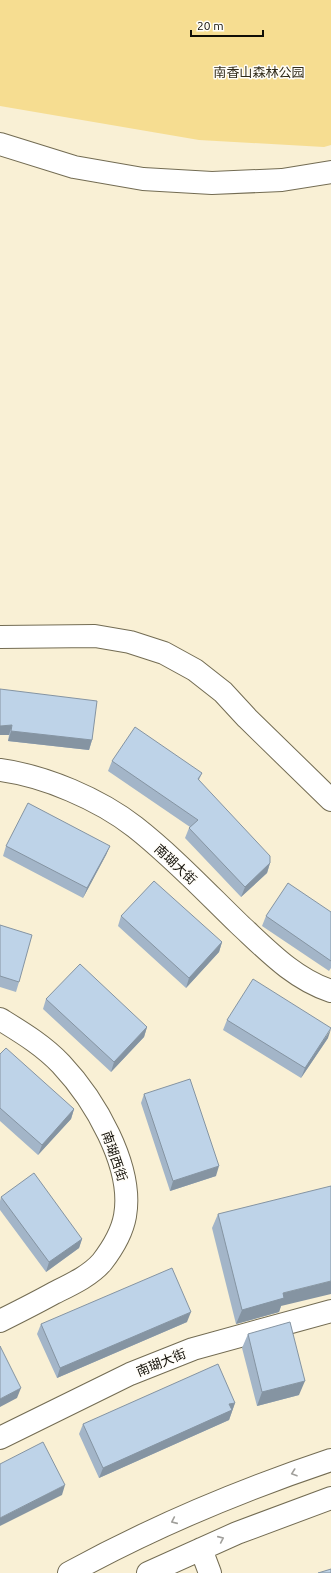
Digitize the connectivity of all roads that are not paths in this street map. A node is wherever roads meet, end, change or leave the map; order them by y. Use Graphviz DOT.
graph roads {
  1 [pos="0,144"];
  2 [pos="331,172"];
  3 [pos="0,637"];
  4 [pos="0,770"];
  5 [pos="331,800"];
  6 [pos="331,991"];
  7 [pos="0,1019"];
  8 [pos="331,1311"];
  9 [pos="0,1322"];
  10 [pos="0,1438"];
  11 [pos="331,1460"];
  12 [pos="331,1498"];
  13 [pos="201,1548"];
  14 [pos="69,1573"];
  15 [pos="148,1573"];
  16 [pos="210,1573"];
  1 -- 2 [label="street"];
  3 -- 5 [label="street"];
  4 -- 6 [label="street, 南瑚大街"];
  7 -- 9 [label="street, 南瑚西街"];
  8 -- 10 [label="street, 南瑚大街"];
  11 -- 14 [label="street, one-way"];
  13 -- 12 [label="street, one-way"];
  13 -- 15 [label="street"];
  13 -- 16 [label="street"];
}
